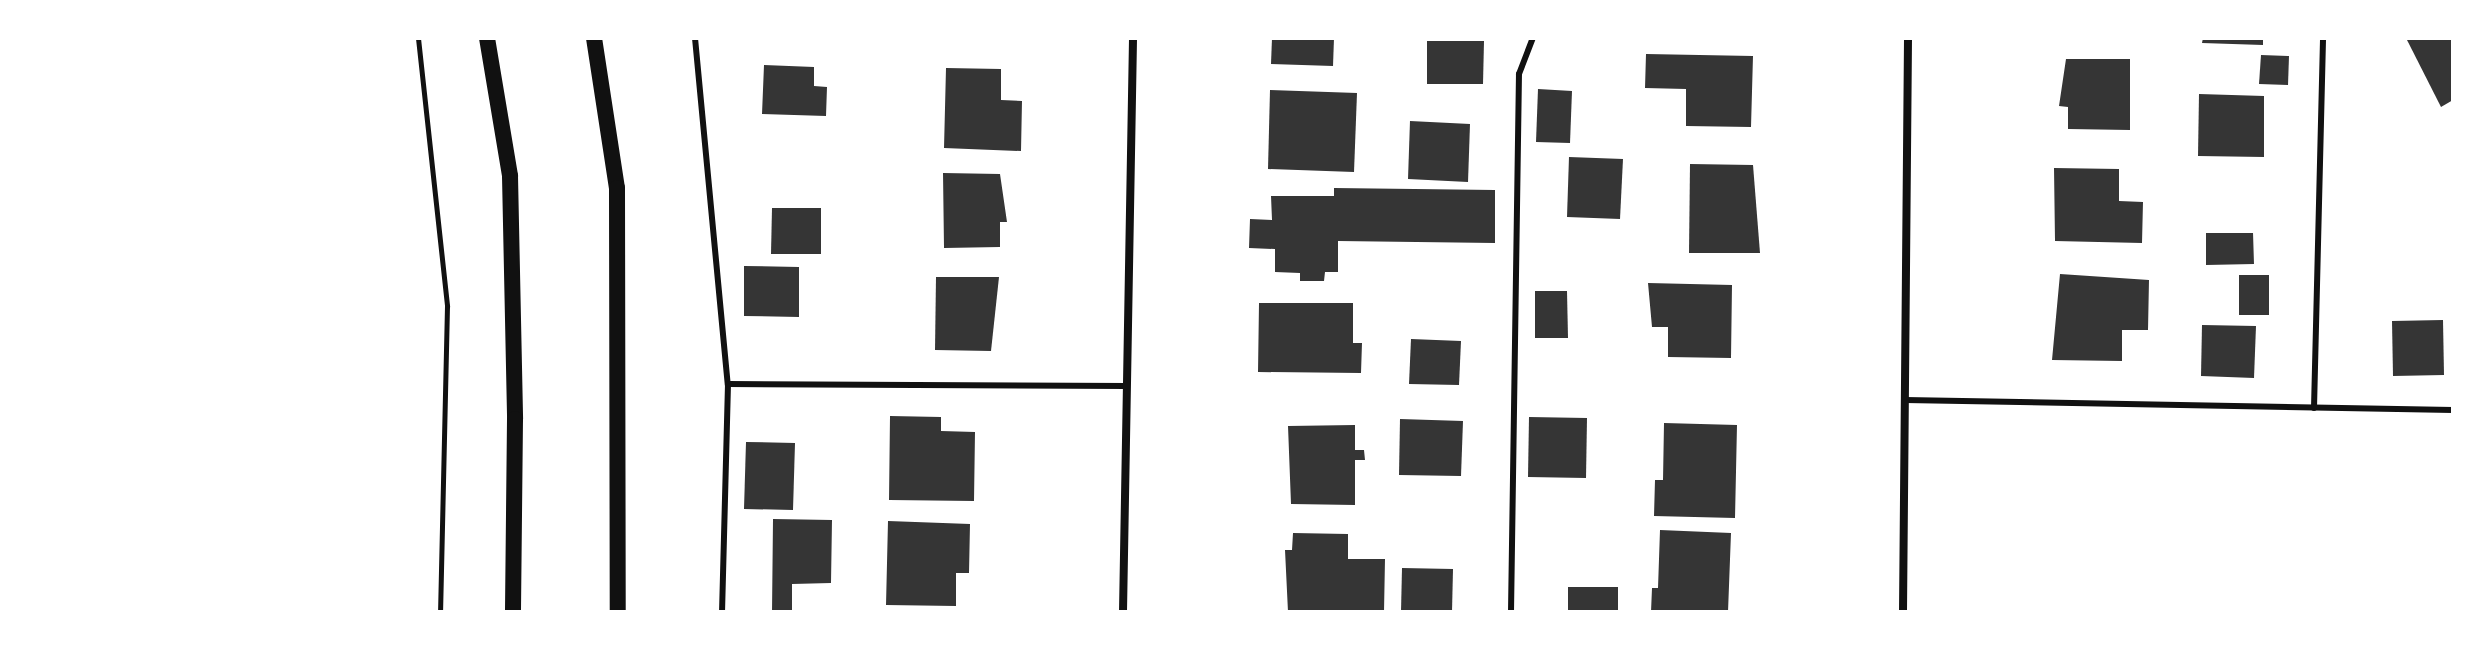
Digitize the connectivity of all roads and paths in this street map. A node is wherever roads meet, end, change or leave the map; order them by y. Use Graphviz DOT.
graph roads {
  1 [pos="418,38"];
  2 [pos="487,38"];
  3 [pos="594,38"];
  4 [pos="695,38"];
  5 [pos="1133,38"];
  6 [pos="1533,38"];
  7 [pos="1908,38"];
  8 [pos="2323,38"];
  9 [pos="728,384"];
  10 [pos="1127,386"];
  11 [pos="1905,400"];
  12 [pos="2314,408"];
  13 [pos="2453,410"];
  14 [pos="440,612"];
  15 [pos="513,612"];
  16 [pos="618,612"];
  17 [pos="722,612"];
  18 [pos="1123,612"];
  19 [pos="1511,612"];
  20 [pos="1903,612"];
  1 -- 14 [label="path"];
  2 -- 15 [label="main road"];
  3 -- 16 [label="main road"];
  4 -- 9 [label="lane"];
  5 -- 10 [label="street"];
  6 -- 19 [label="lane"];
  7 -- 11 [label="street"];
  8 -- 12 [label="lane"];
  9 -- 10 [label="lane"];
  9 -- 17 [label="lane"];
  10 -- 18 [label="street"];
  11 -- 12 [label="lane"];
  11 -- 20 [label="street"];
  12 -- 13 [label="lane"];
}
